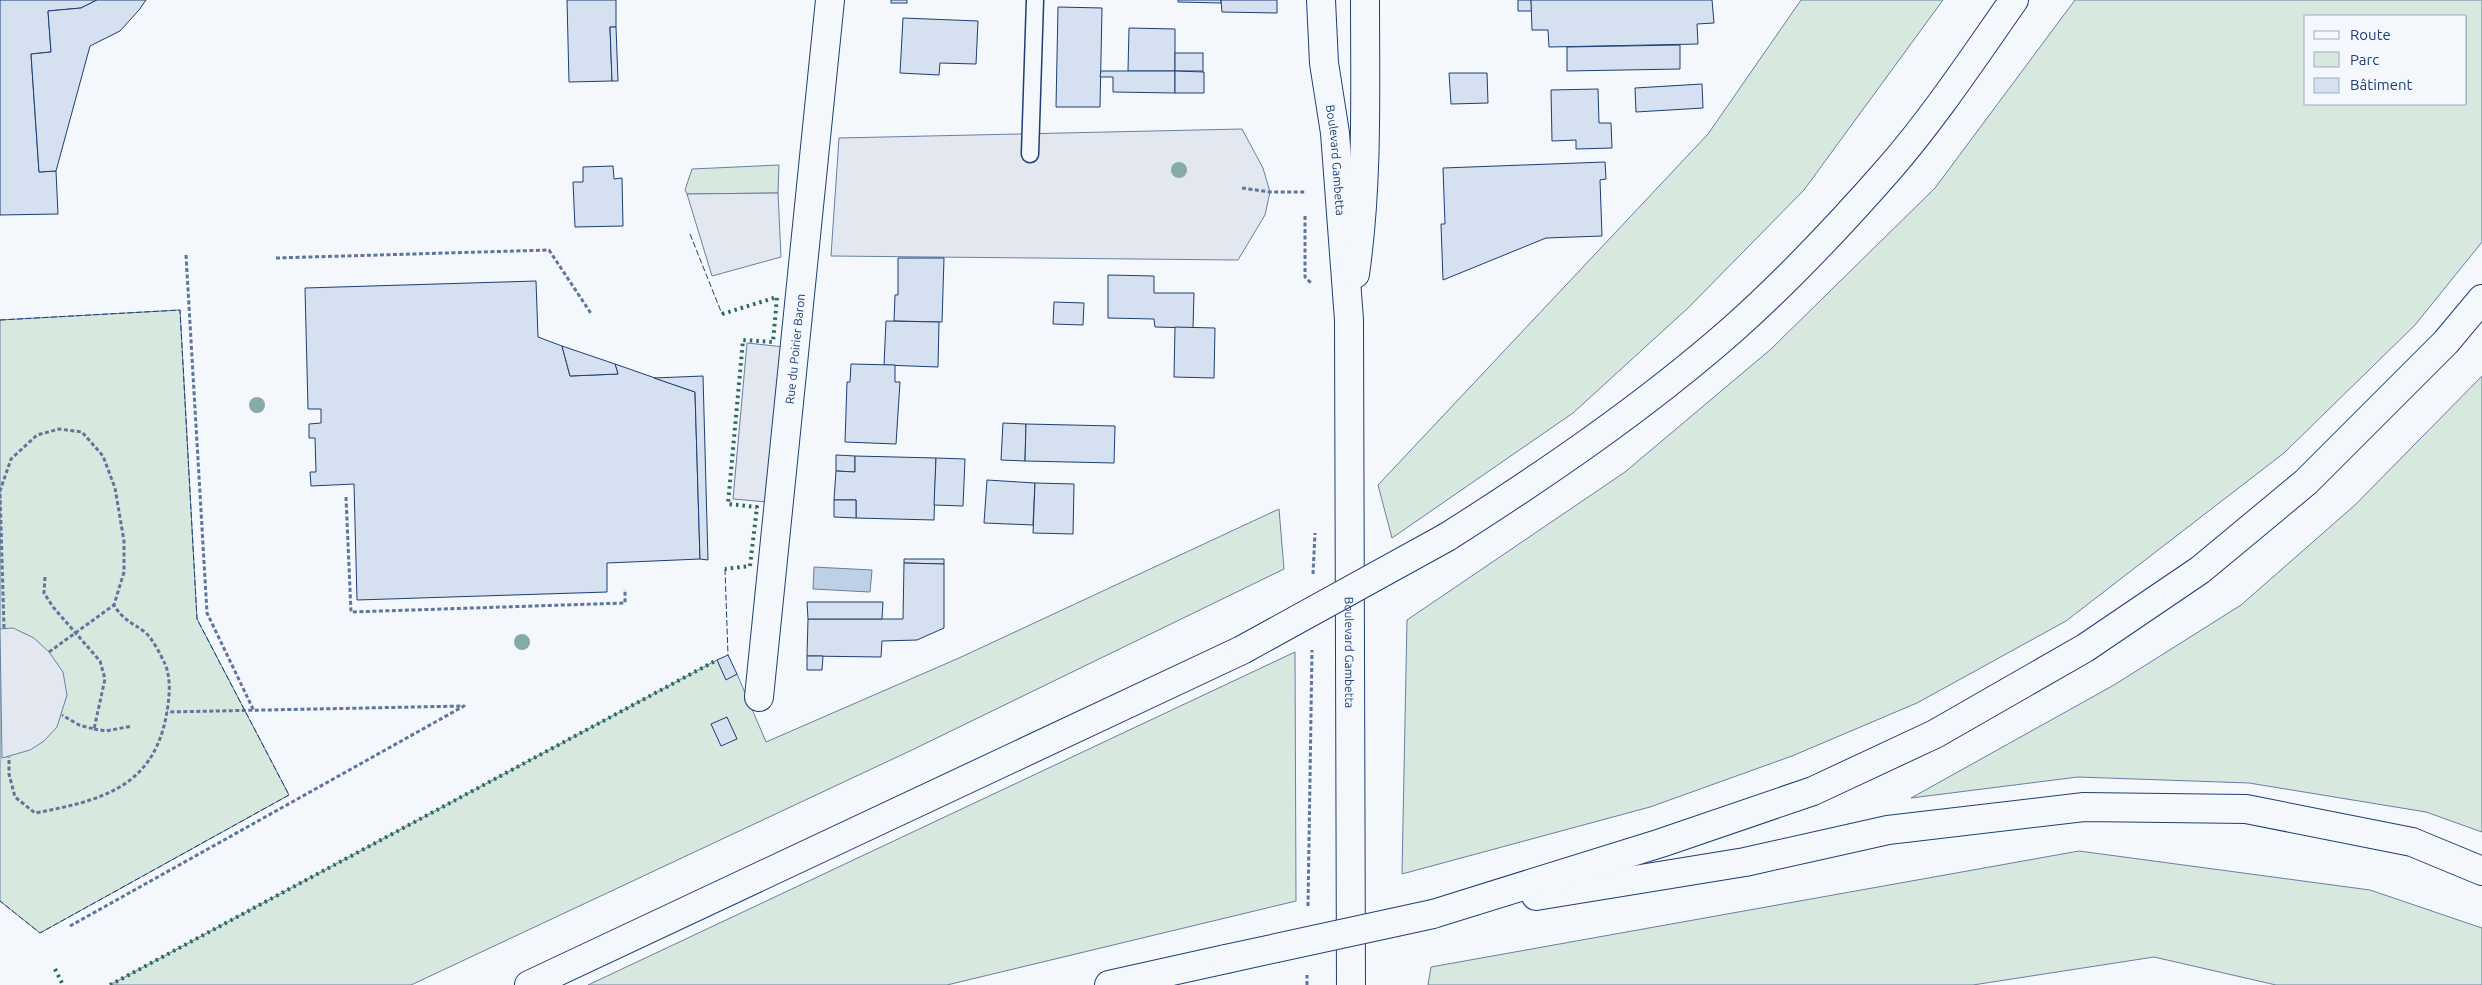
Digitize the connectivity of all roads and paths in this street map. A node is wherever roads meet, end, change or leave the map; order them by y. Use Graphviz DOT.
graph roads {
  1 [pos="830,0"];
  2 [pos="1035,0"];
  3 [pos="1321,0"];
  4 [pos="1365,0"];
  5 [pos="2014,0"];
  6 [pos="1030,154"];
  7 [pos="1305,182"];
  8 [pos="1242,188"];
  9 [pos="1305,192"];
  10 [pos="1338,193"];
  11 [pos="1305,201"];
  12 [pos="1305,211"];
  13 [pos="186,255"];
  14 [pos="276,258"];
  15 [pos="1318,291"];
  16 [pos="2482,299"];
  17 [pos="592,315"];
  18 [pos="1348,320"];
  19 [pos="346,497"];
  20 [pos="1318,529"];
  21 [pos="1313,575"];
  22 [pos="45,577"];
  23 [pos="625,589"];
  24 [pos="114,604"];
  25 [pos="4,628"];
  26 [pos="76,633"];
  27 [pos="1312,645"];
  28 [pos="49,652"];
  29 [pos="759,697"];
  30 [pos="254,711"];
  31 [pos="167,712"];
  32 [pos="62,715"];
  33 [pos="132,726"];
  34 [pos="94,729"];
  35 [pos="9,757"];
  36 [pos="2482,870"];
  37 [pos="1433,914"];
  38 [pos="1308,915"];
  39 [pos="70,926"];
  40 [pos="1307,965"];
  41 [pos="528,985"];
  42 [pos="1109,985"];
  43 [pos="1307,985"];
  44 [pos="1351,985"];
  1 -- 29 [label="main road, Rue du Poirier Baron"];
  2 -- 6 [label="lane"];
  3 -- 10 [label="main road, Boulevard Gambetta"];
  4 -- 18 [label="main road, Boulevard Gambetta"];
  5 -- 41 [label="main road, bridge"];
  7 -- 9 [label="path"];
  8 -- 9 [label="path"];
  9 -- 10 [label="path"];
  9 -- 11 [label="path"];
  10 -- 18 [label="main road, Boulevard Gambetta"];
  12 -- 15 [label="path"];
  13 -- 30 [label="path"];
  14 -- 17 [label="path"];
  16 -- 37 [label="main road"];
  18 -- 44 [label="main road, Boulevard Gambetta"];
  19 -- 23 [label="path"];
  20 -- 21 [label="path"];
  22 -- 26 [label="path"];
  24 -- 25 [label="path"];
  24 -- 26 [label="path"];
  24 -- 31 [label="path"];
  26 -- 28 [label="path"];
  26 -- 34 [label="path"];
  27 -- 38 [label="path"];
  30 -- 31 [label="path"];
  30 -- 39 [label="path"];
  31 -- 35 [label="path"];
  32 -- 34 [label="path"];
  33 -- 34 [label="path"];
  36 -- 37 [label="main road"];
  37 -- 42 [label="main road, bridge"];
  40 -- 43 [label="path"];
}
